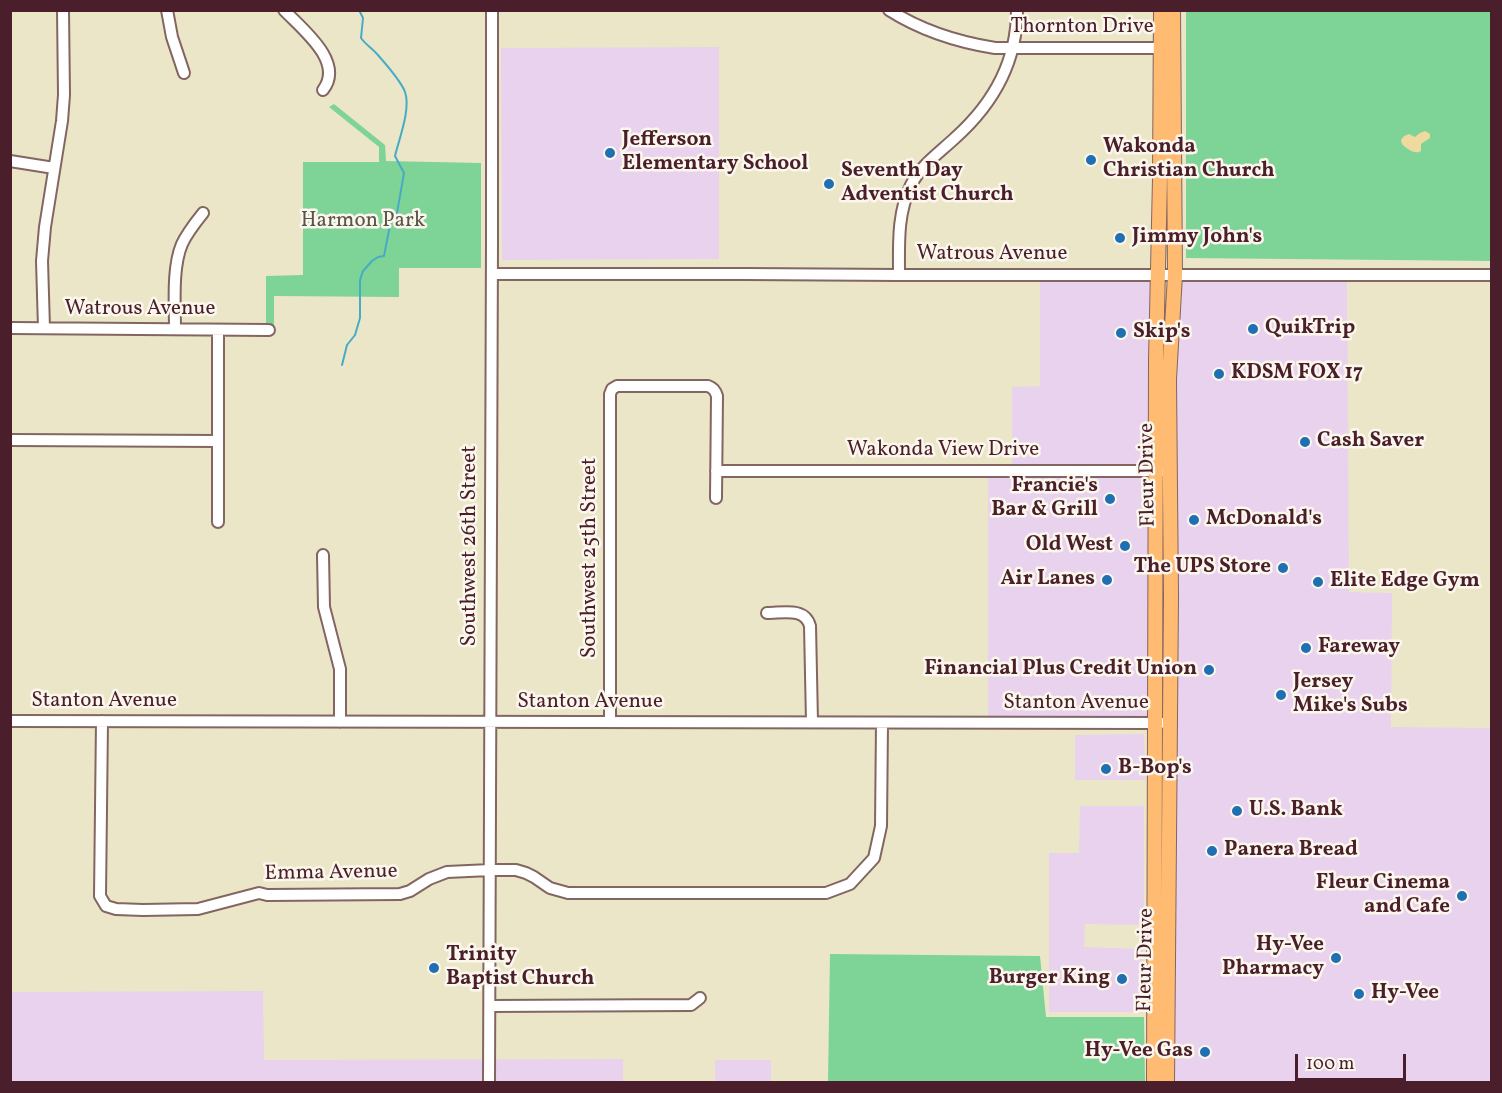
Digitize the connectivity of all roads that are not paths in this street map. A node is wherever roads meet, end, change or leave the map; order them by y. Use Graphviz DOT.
graph roads {
  1 [pos="63,10"];
  2 [pos="167,10"];
  3 [pos="284,10"];
  4 [pos="492,10"];
  5 [pos="889,10"];
  6 [pos="1017,10"];
  7 [pos="1161,10"];
  8 [pos="1173,10"];
  9 [pos="1014,48"];
  10 [pos="1167,48"];
  11 [pos="184,73"];
  12 [pos="323,90"];
  13 [pos="10,161"];
  14 [pos="54,168"];
  15 [pos="203,213"];
  16 [pos="492,274"];
  17 [pos="899,275"];
  18 [pos="1175,275"];
  19 [pos="1157,276"];
  20 [pos="1491,276"];
  21 [pos="10,328"];
  22 [pos="44,328"];
  23 [pos="175,329"];
  24 [pos="218,330"];
  25 [pos="269,330"];
  26 [pos="10,440"];
  27 [pos="218,441"];
  28 [pos="716,471"];
  29 [pos="1163,471"];
  30 [pos="716,498"];
  31 [pos="218,522"];
  32 [pos="323,555"];
  33 [pos="767,613"];
  34 [pos="10,721"];
  35 [pos="102,721"];
  36 [pos="340,722"];
  37 [pos="490,722"];
  38 [pos="610,722"];
  39 [pos="812,722"];
  40 [pos="882,723"];
  41 [pos="1155,723"];
  42 [pos="1170,724"];
  43 [pos="490,870"];
  44 [pos="700,998"];
  45 [pos="490,1006"];
  46 [pos="489,1083"];
  47 [pos="1154,1083"];
  48 [pos="1167,1083"];
  1 -- 14 [label="street"];
  2 -- 11 [label="street"];
  3 -- 12 [label="street"];
  4 -- 16 [label="street, Southwest 26th Street"];
  5 -- 9 [label="street, Thornton Drive"];
  6 -- 9 [label="street"];
  7 -- 10 [label="main road, Fleur Drive"];
  8 -- 10 [label="main road, Fleur Drive"];
  9 -- 10 [label="street, Thornton Drive"];
  9 -- 17 [label="street"];
  10 -- 18 [label="main road, Fleur Drive"];
  10 -- 19 [label="main road, Fleur Drive"];
  13 -- 14 [label="street"];
  14 -- 22 [label="street"];
  15 -- 23 [label="street"];
  16 -- 17 [label="street, Watrous Avenue"];
  16 -- 37 [label="street, Southwest 26th Street"];
  17 -- 19 [label="street, Watrous Avenue"];
  18 -- 19 [label="street, Watrous Avenue"];
  18 -- 20 [label="street, Watrous Avenue"];
  18 -- 29 [label="main road, Fleur Drive"];
  19 -- 29 [label="main road, Fleur Drive"];
  21 -- 22 [label="street, Watrous Avenue"];
  22 -- 23 [label="street, Watrous Avenue"];
  23 -- 24 [label="street, Watrous Avenue"];
  24 -- 25 [label="street, Watrous Avenue"];
  24 -- 27 [label="street"];
  26 -- 27 [label="street"];
  27 -- 31 [label="street"];
  28 -- 29 [label="street, Wakonda View Drive"];
  28 -- 30 [label="street"];
  28 -- 38 [label="street, Southwest 25th Street"];
  29 -- 41 [label="main road, Fleur Drive"];
  29 -- 42 [label="main road, Fleur Drive"];
  32 -- 36 [label="street"];
  33 -- 39 [label="street"];
  34 -- 35 [label="street, Stanton Avenue"];
  35 -- 36 [label="street, Stanton Avenue"];
  35 -- 43 [label="street, Emma Avenue"];
  36 -- 37 [label="street, Stanton Avenue"];
  37 -- 38 [label="street, Stanton Avenue"];
  37 -- 43 [label="street, Southwest 26th Street"];
  38 -- 39 [label="street, Stanton Avenue"];
  39 -- 40 [label="street, Stanton Avenue"];
  40 -- 41 [label="street, Stanton Avenue"];
  40 -- 43 [label="street, Emma Avenue"];
  41 -- 42 [label="street, Stanton Avenue"];
  41 -- 47 [label="main road, Fleur Drive"];
  42 -- 48 [label="main road, Fleur Drive"];
  43 -- 45 [label="street, Southwest 26th Street"];
  44 -- 45 [label="street"];
  45 -- 46 [label="street, Southwest 26th Street"];
}
